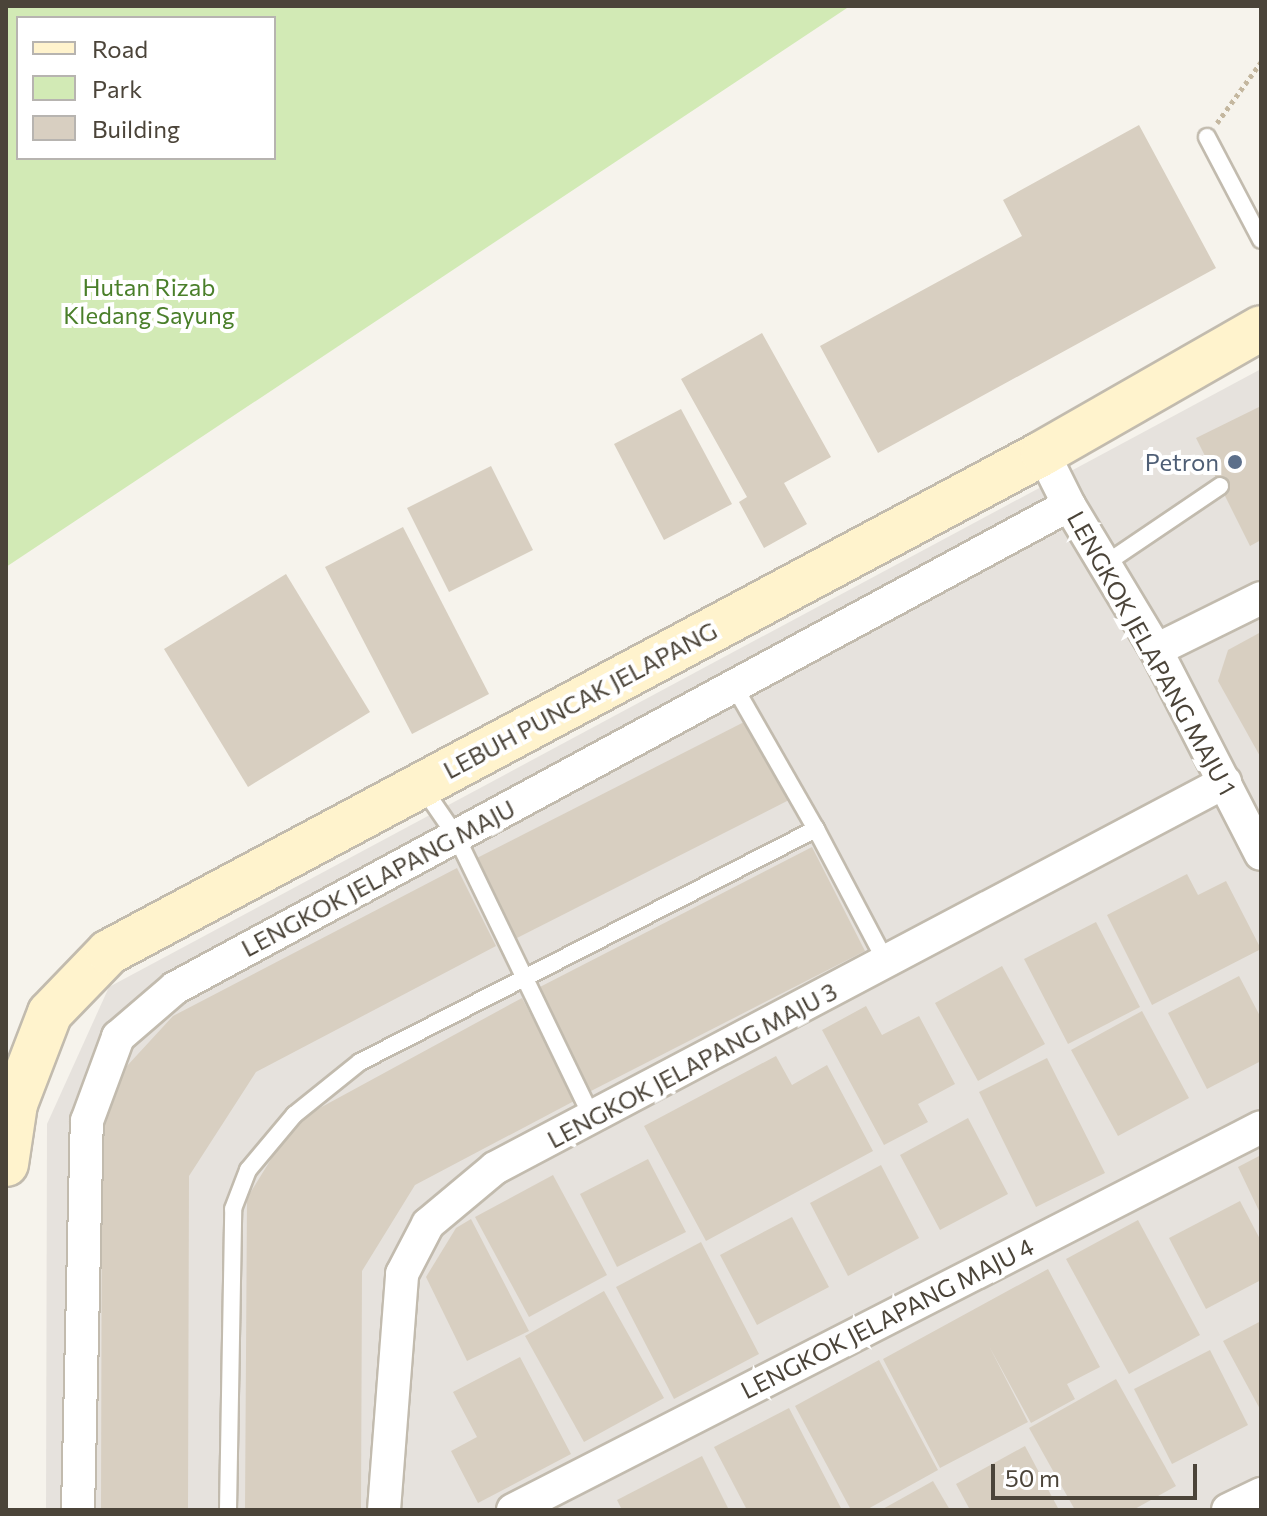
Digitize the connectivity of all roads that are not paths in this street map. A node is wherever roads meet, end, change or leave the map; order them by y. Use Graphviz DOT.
graph roads {
  1 [pos="1207,137"];
  2 [pos="1261,240"];
  3 [pos="1261,328"];
  4 [pos="1043,453"];
  5 [pos="1220,486"];
  6 [pos="1069,505"];
  7 [pos="1105,564"];
  8 [pos="1261,598"];
  9 [pos="1156,650"];
  10 [pos="734,686"];
  11 [pos="1225,782"];
  12 [pos="421,785"];
  13 [pos="816,829"];
  14 [pos="456,836"];
  15 [pos="1261,854"];
  16 [pos="886,962"];
  17 [pos="525,979"];
  18 [pos="592,1117"];
  19 [pos="1261,1127"];
  20 [pos="6,1164"];
  21 [pos="1261,1494"];
  22 [pos="78,1510"];
  23 [pos="228,1510"];
  24 [pos="384,1510"];
  25 [pos="513,1510"];
  26 [pos="1228,1510"];
  1 -- 2 [label="lane"];
  3 -- 4 [label="street, LEBUH PUNCAK JELAPANG"];
  4 -- 6 [label="street, LENGKOK JELAPANG MAJU 1"];
  4 -- 12 [label="street, LEBUH PUNCAK JELAPANG"];
  5 -- 7 [label="lane"];
  6 -- 7 [label="street, LENGKOK JELAPANG MAJU 1"];
  6 -- 10 [label="street, LENGKOK JELAPANG MAJU"];
  7 -- 9 [label="street, LENGKOK JELAPANG MAJU 1"];
  8 -- 9 [label="street"];
  9 -- 11 [label="street, LENGKOK JELAPANG MAJU 1"];
  10 -- 13 [label="lane"];
  10 -- 14 [label="street, LENGKOK JELAPANG MAJU"];
  11 -- 15 [label="street, LENGKOK JELAPANG MAJU 1"];
  11 -- 16 [label="street, LENGKOK JELAPANG MAJU 3"];
  12 -- 14 [label="lane"];
  12 -- 20 [label="street, LEBUH PUNCAK JELAPANG"];
  13 -- 16 [label="lane"];
  13 -- 17 [label="lane"];
  14 -- 17 [label="lane"];
  14 -- 22 [label="street, LENGKOK JELAPANG MAJU"];
  16 -- 18 [label="street, LENGKOK JELAPANG MAJU 3"];
  17 -- 18 [label="lane"];
  17 -- 23 [label="lane"];
  18 -- 24 [label="street, LENGKOK JELAPANG MAJU 3"];
  19 -- 25 [label="street, LENGKOK JELAPANG MAJU 4"];
  21 -- 26 [label="street"];
}
